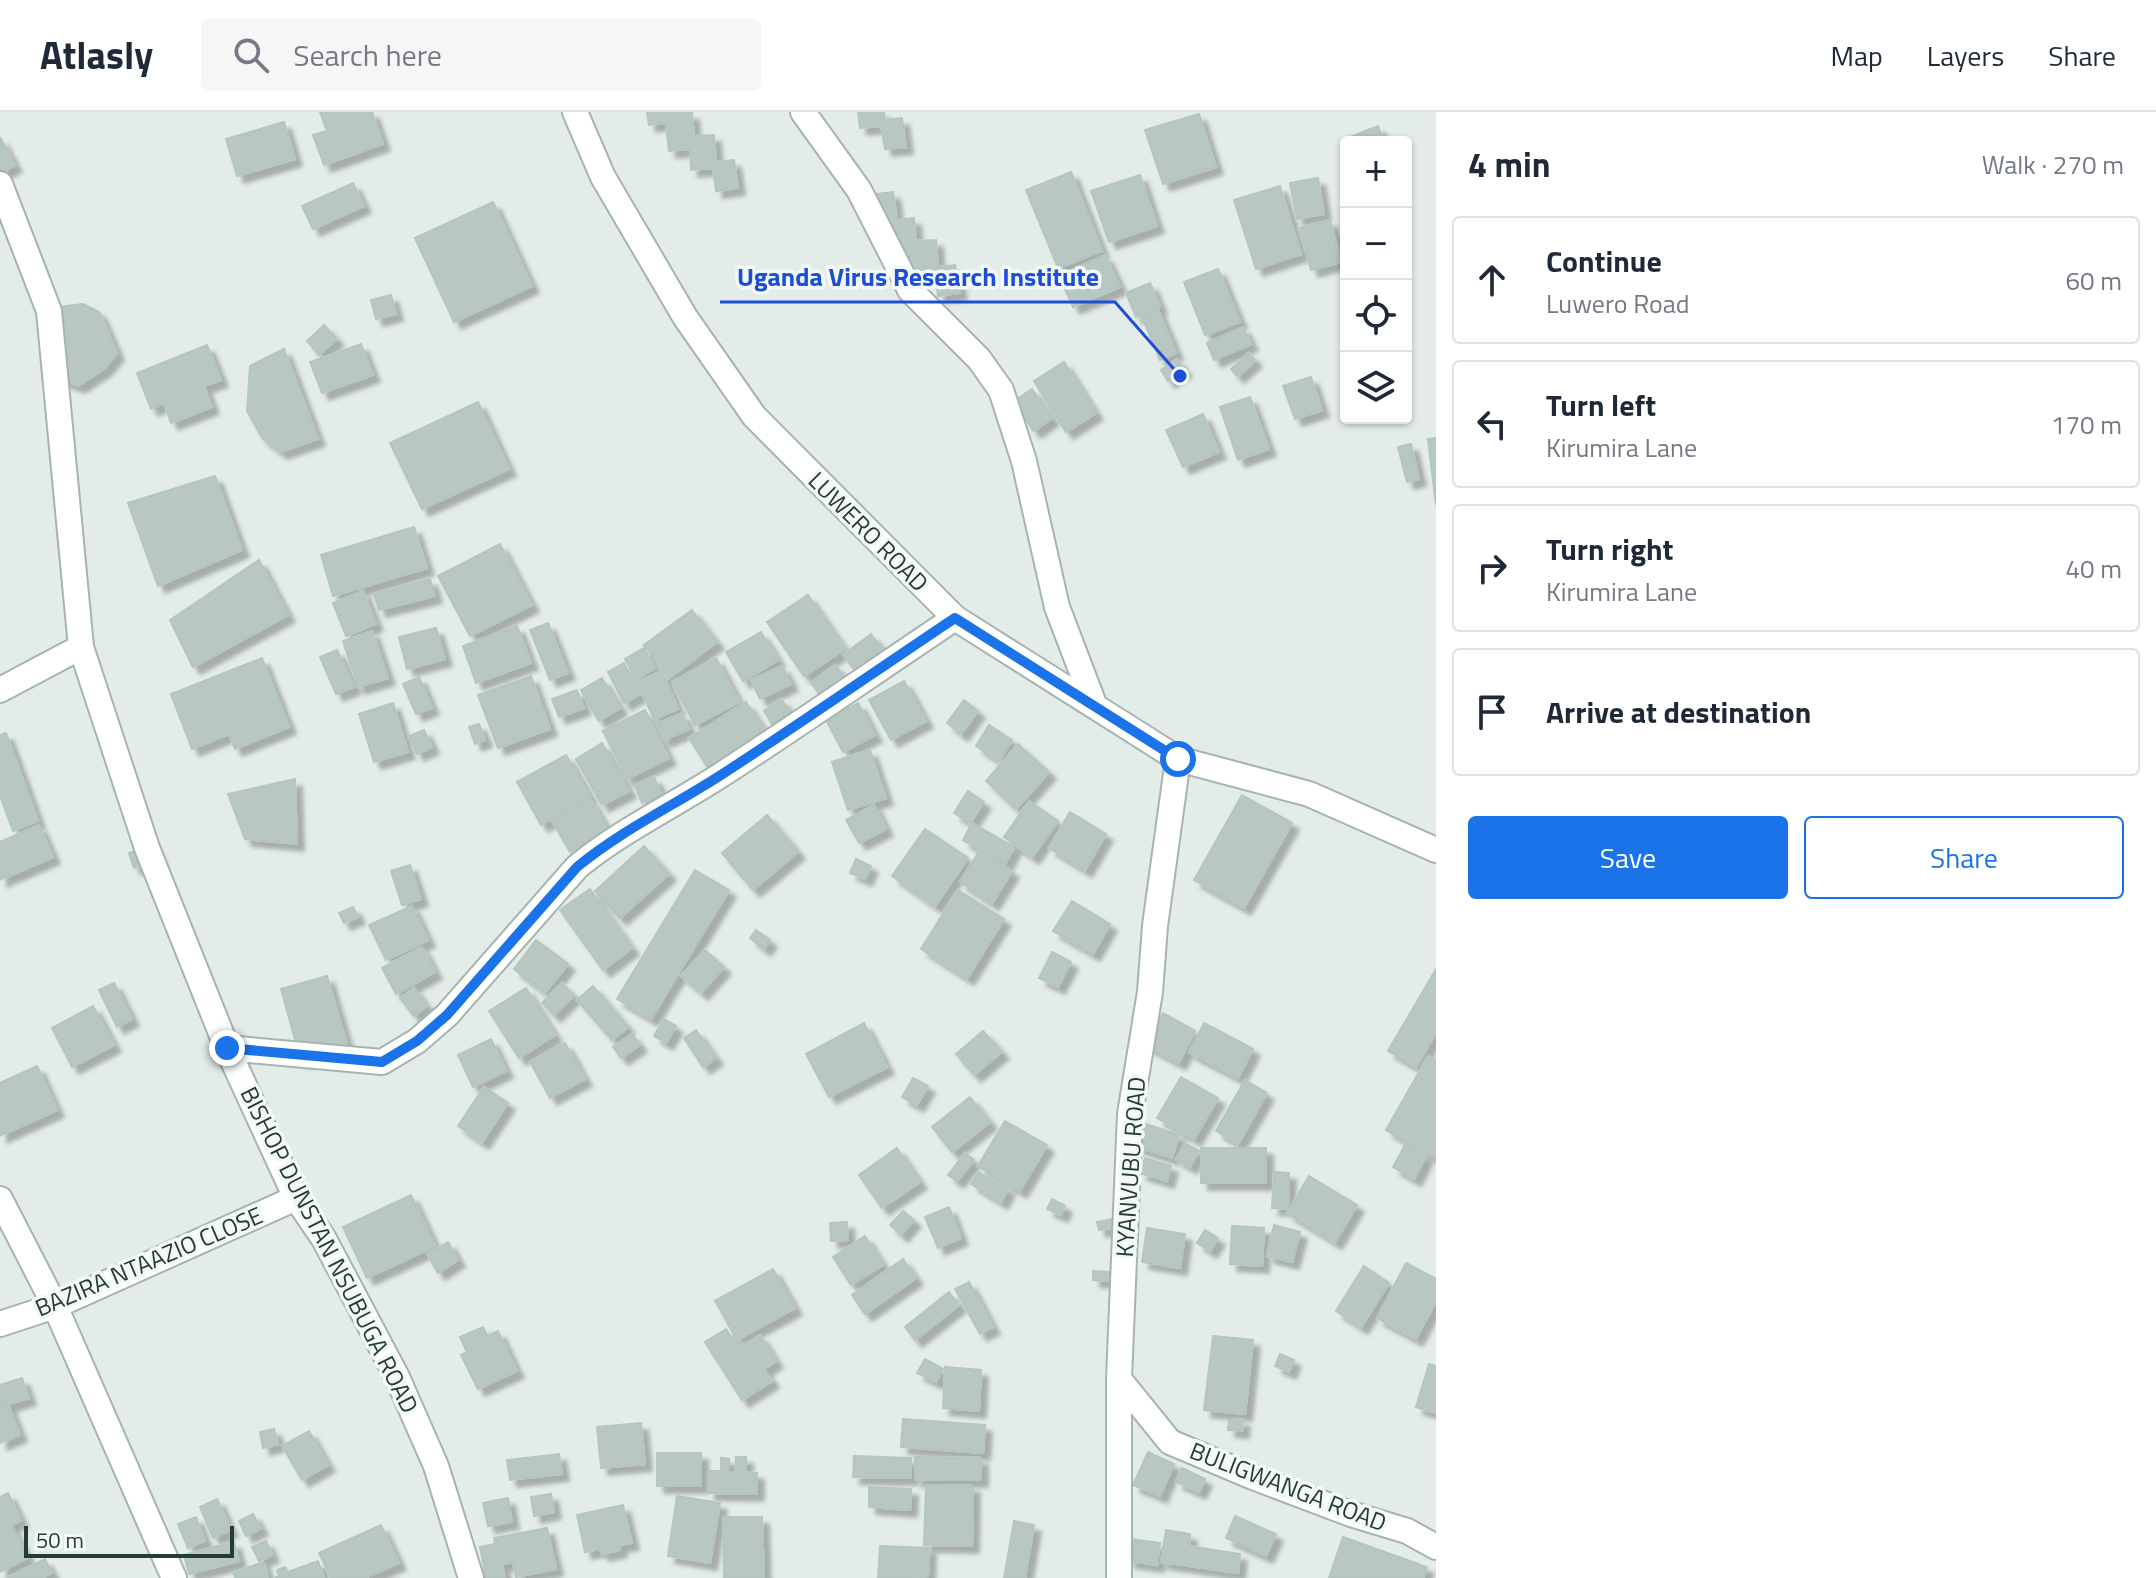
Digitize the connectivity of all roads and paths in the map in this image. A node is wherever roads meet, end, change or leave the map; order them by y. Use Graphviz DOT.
graph roads {
  1 [pos="575,112"];
  2 [pos="803,112"];
  3 [pos="0,184"];
  4 [pos="955,618"];
  5 [pos="81,647"];
  6 [pos="0,690"];
  7 [pos="1094,704"];
  8 [pos="1178,759"];
  9 [pos="1436,850"];
  10 [pos="227,1048"];
  11 [pos="296,1198"];
  12 [pos="0,1199"];
  13 [pos="55,1306"];
  14 [pos="0,1324"];
  15 [pos="1119,1379"];
  16 [pos="1436,1547"];
  17 [pos="174,1578"];
  18 [pos="471,1578"];
  19 [pos="1119,1578"];
  1 -- 4 [label="street, LUWERO ROAD"];
  2 -- 7 [label="street"];
  3 -- 5 [label="street, BISHOP DUNSTAN NSUBUGA ROAD"];
  4 -- 7 [label="street, LUWERO ROAD"];
  4 -- 10 [label="street"];
  5 -- 6 [label="street"];
  5 -- 10 [label="street, BISHOP DUNSTAN NSUBUGA ROAD"];
  7 -- 8 [label="street, LUWERO ROAD"];
  8 -- 9 [label="street, LUWERO ROAD"];
  8 -- 15 [label="street, KYANVUBU ROAD"];
  10 -- 11 [label="street, BISHOP DUNSTAN NSUBUGA ROAD"];
  11 -- 13 [label="street, BAZIRA NTAAZIO CLOSE"];
  11 -- 18 [label="street, BISHOP DUNSTAN NSUBUGA ROAD"];
  12 -- 13 [label="street"];
  13 -- 14 [label="street, BAZIRA NTAAZIO CLOSE"];
  13 -- 17 [label="street"];
  15 -- 16 [label="street, BULIGWANGA ROAD"];
  15 -- 19 [label="street, KYANVUBU ROAD"];
}
